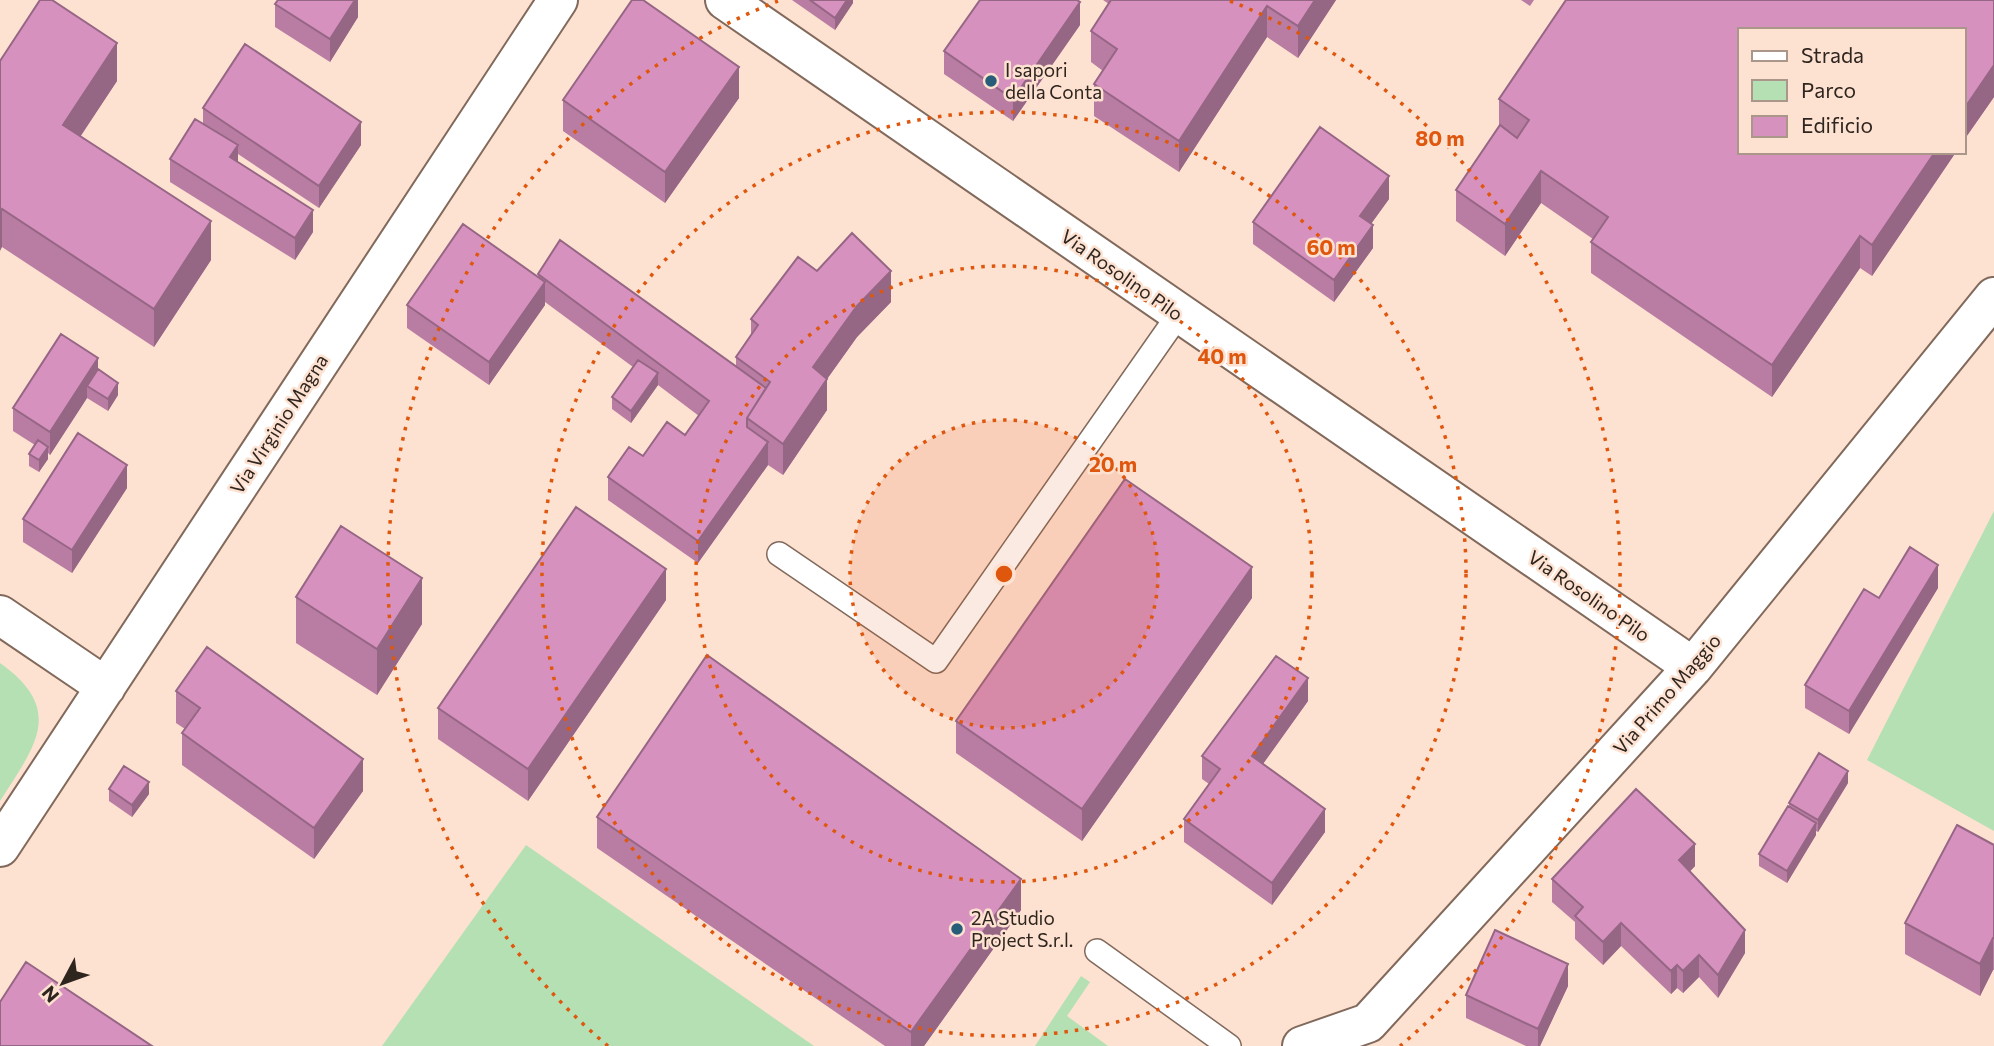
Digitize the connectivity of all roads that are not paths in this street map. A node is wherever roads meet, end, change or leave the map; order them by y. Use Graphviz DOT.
graph roads {
  1 [pos="558,0"];
  2 [pos="747,6"];
  3 [pos="1994,297"];
  4 [pos="1179,314"];
  5 [pos="779,554"];
  6 [pos="0,615"];
  7 [pos="1693,667"];
  8 [pos="106,687"];
  9 [pos="0,847"];
  10 [pos="1097,951"];
  11 [pos="1229,1046"];
  12 [pos="1302,1046"];
  1 -- 8 [label="street, Via Virginio Magna"];
  2 -- 4 [label="street, Via Rosolino Pilo"];
  3 -- 7 [label="street, Via Primo Maggio"];
  4 -- 5 [label="lane"];
  4 -- 7 [label="street, Via Rosolino Pilo"];
  6 -- 8 [label="street"];
  7 -- 12 [label="street, Via Primo Maggio"];
  8 -- 9 [label="street, Via Virginio Magna"];
  10 -- 11 [label="lane"];
}
